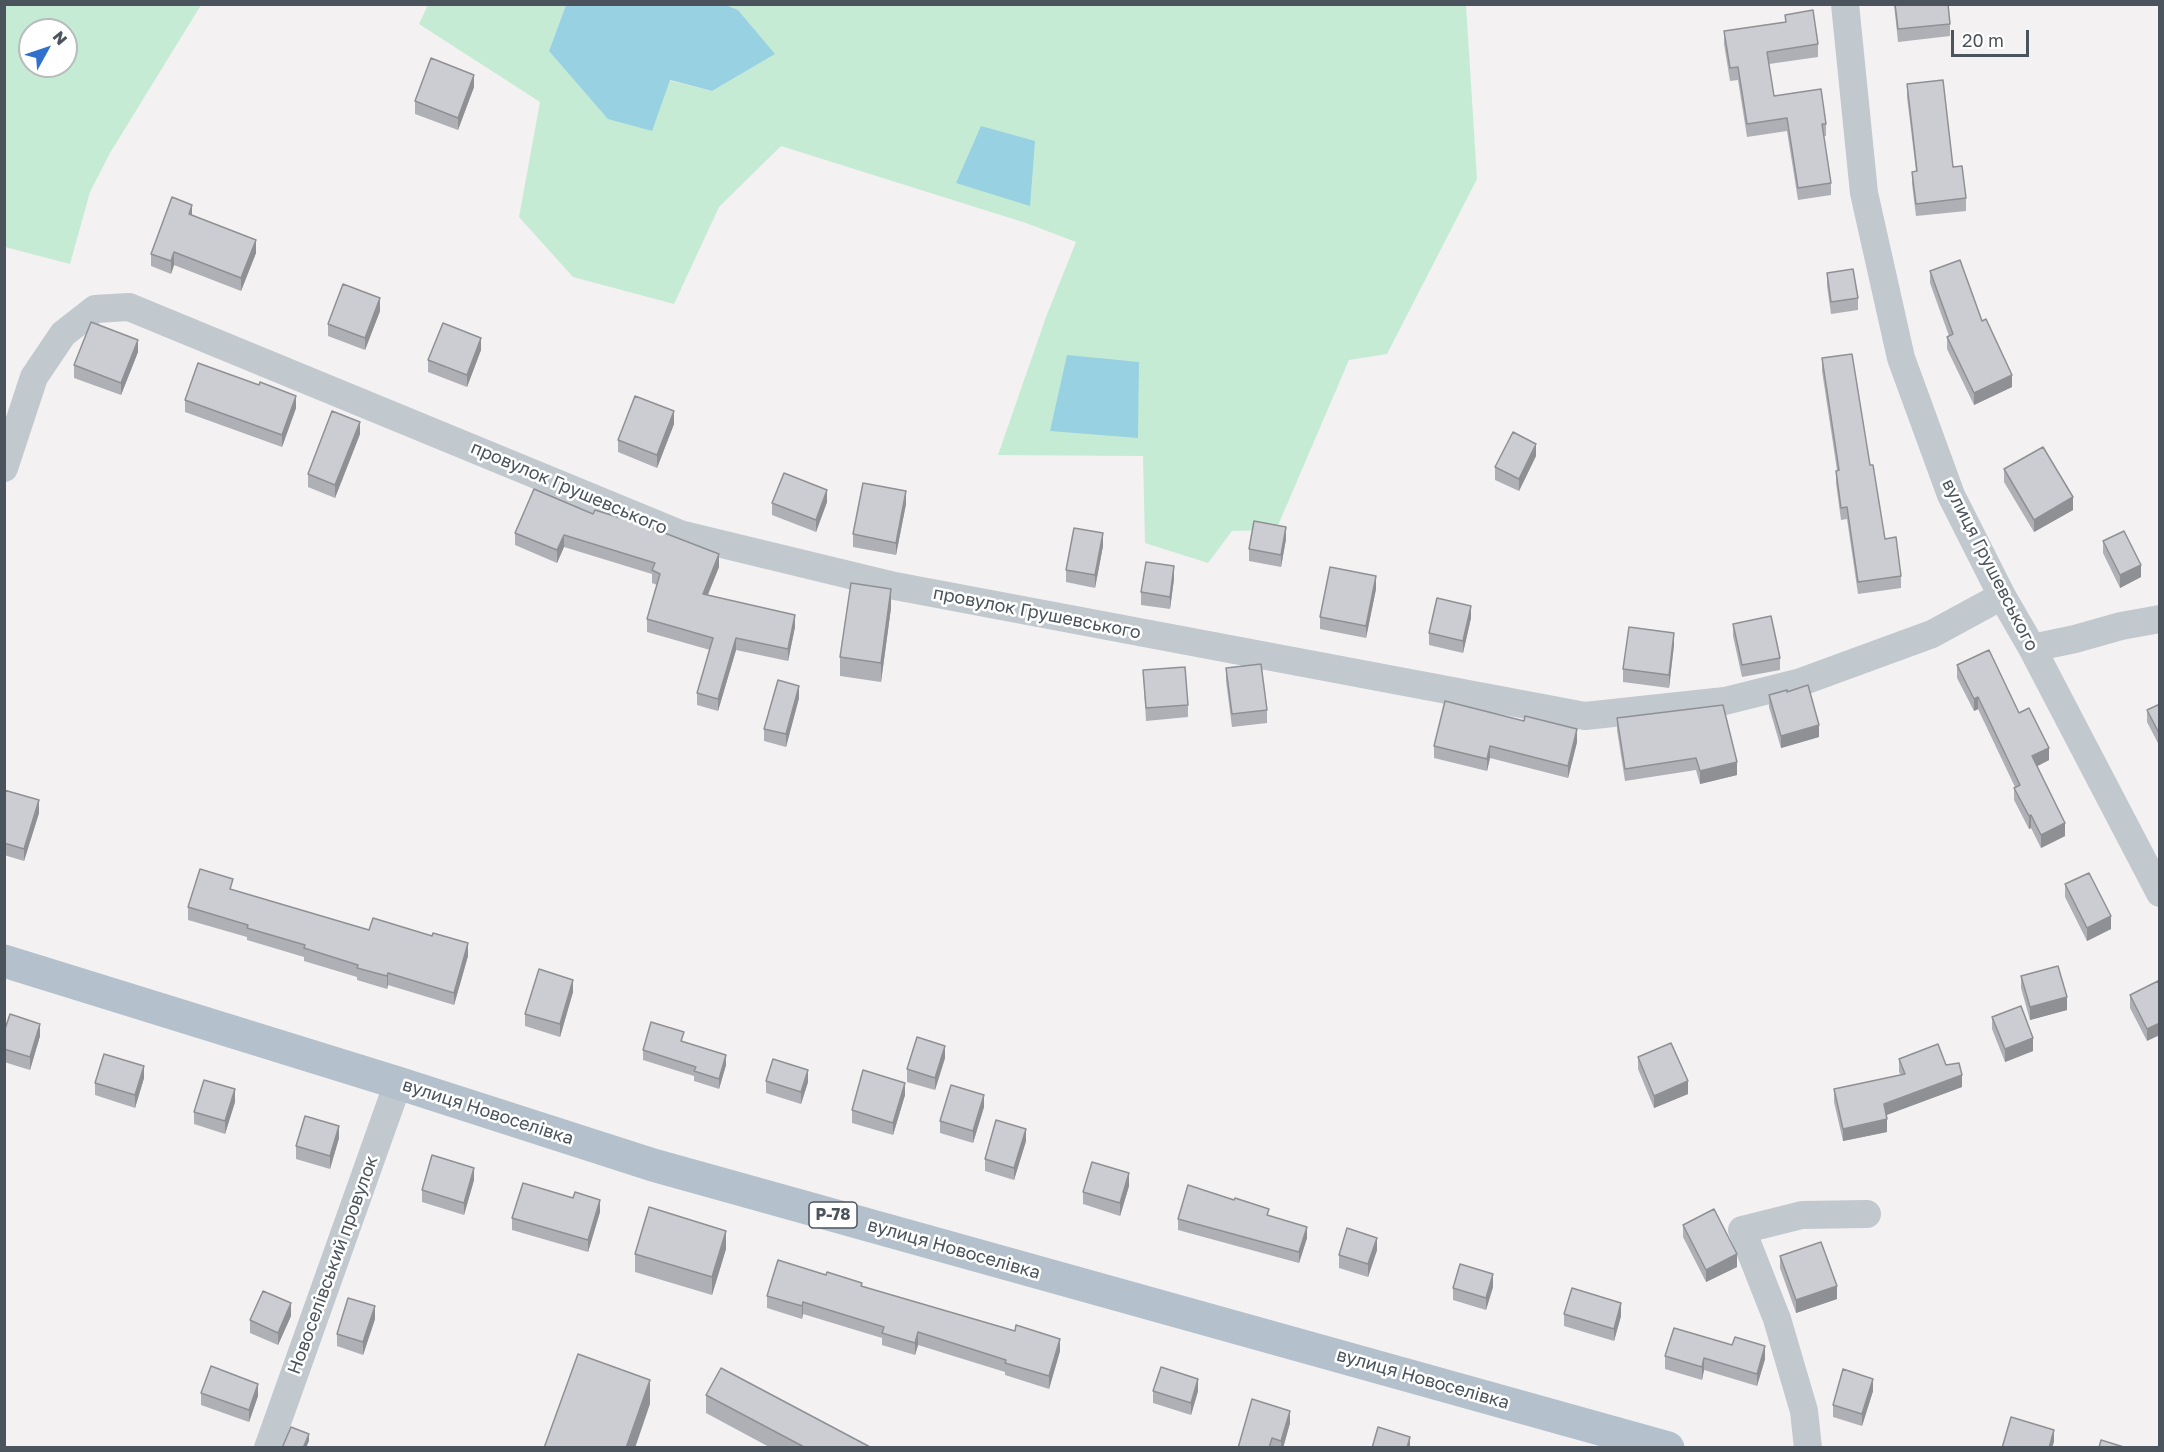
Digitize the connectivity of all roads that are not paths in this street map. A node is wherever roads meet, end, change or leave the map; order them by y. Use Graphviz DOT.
graph roads {
  1 [pos="1845,4"];
  2 [pos="4,468"];
  3 [pos="2002,596"];
  4 [pos="2160,619"];
  5 [pos="2032,648"];
  6 [pos="2160,893"];
  7 [pos="4,961"];
  8 [pos="398,1083"];
  9 [pos="1867,1214"];
  10 [pos="268,1448"];
  11 [pos="1668,1448"];
  12 [pos="1808,1448"];
  1 -- 3 [label="street, вулиця Грушевського"];
  2 -- 3 [label="street, провулок Грушевського"];
  3 -- 5 [label="street, вулиця Грушевського"];
  4 -- 5 [label="street"];
  5 -- 6 [label="street, вулиця Грушевського"];
  7 -- 8 [label="main road, вулиця Новоселівка / Р-78"];
  8 -- 10 [label="street, Новоселівський провулок"];
  8 -- 11 [label="main road, вулиця Новоселівка / Р-78"];
  9 -- 12 [label="street"];
}
